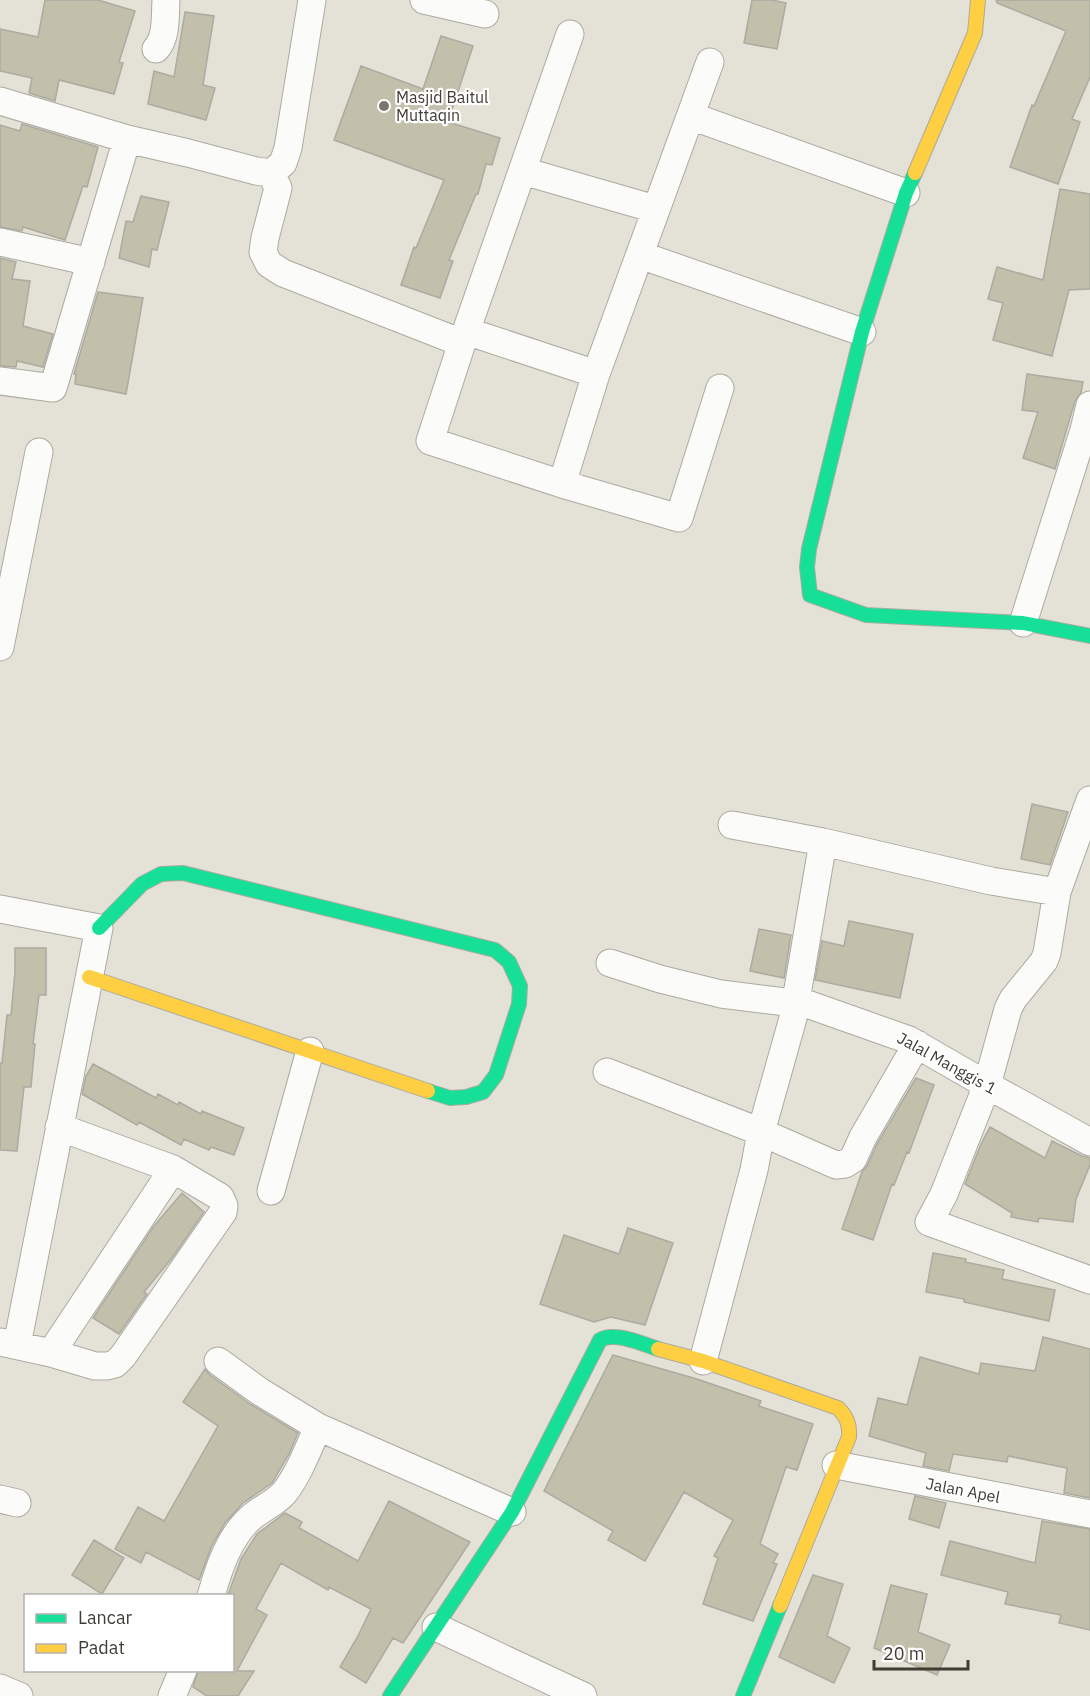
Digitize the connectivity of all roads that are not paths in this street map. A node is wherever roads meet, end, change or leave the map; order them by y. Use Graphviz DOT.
graph roads {
  1 [pos="166,0"];
  2 [pos="312,0"];
  3 [pos="424,0"];
  4 [pos="978,0"];
  5 [pos="485,14"];
  6 [pos="570,34"];
  7 [pos="156,49"];
  8 [pos="710,62"];
  9 [pos="0,101"];
  10 [pos="691,116"];
  11 [pos="127,139"];
  12 [pos="523,171"];
  13 [pos="271,173"];
  14 [pos="906,193"];
  15 [pos="655,209"];
  16 [pos="0,242"];
  17 [pos="640,255"];
  18 [pos="91,262"];
  19 [pos="862,332"];
  20 [pos="464,337"];
  21 [pos="596,374"];
  22 [pos="0,381"];
  23 [pos="720,388"];
  24 [pos="1090,405"];
  25 [pos="39,452"];
  26 [pos="562,484"];
  27 [pos="4,611"];
  28 [pos="1023,622"];
  29 [pos="1090,636"];
  30 [pos="0,647"];
  31 [pos="1090,800"];
  32 [pos="732,825"];
  33 [pos="823,842"];
  34 [pos="1057,892"];
  35 [pos="0,909"];
  36 [pos="99,928"];
  37 [pos="610,963"];
  38 [pos="89,977"];
  39 [pos="795,1003"];
  40 [pos="917,1044"];
  41 [pos="310,1051"];
  42 [pos="607,1072"];
  43 [pos="987,1085"];
  44 [pos="59,1127"];
  45 [pos="761,1132"];
  46 [pos="1090,1142"];
  47 [pos="173,1169"];
  48 [pos="271,1191"];
  49 [pos="1090,1280"];
  50 [pos="9,1343"];
  51 [pos="51,1353"];
  52 [pos="218,1360"];
  53 [pos="703,1360"];
  54 [pos="318,1427"];
  55 [pos="836,1465"];
  56 [pos="512,1512"];
  57 [pos="1090,1514"];
  58 [pos="212,1594"];
  59 [pos="436,1627"];
  60 [pos="183,1672"];
  61 [pos="0,1688"];
  62 [pos="19,1696"];
  63 [pos="172,1696"];
  64 [pos="390,1696"];
  65 [pos="583,1696"];
  66 [pos="743,1696"];
  1 -- 7 [label="street"];
  2 -- 13 [label="street"];
  3 -- 5 [label="street"];
  4 -- 14 [label="street"];
  6 -- 12 [label="street"];
  8 -- 10 [label="street"];
  9 -- 11 [label="street"];
  10 -- 14 [label="street"];
  10 -- 15 [label="street"];
  11 -- 13 [label="street"];
  11 -- 18 [label="street"];
  12 -- 15 [label="street"];
  12 -- 20 [label="street"];
  13 -- 20 [label="street"];
  14 -- 19 [label="street"];
  15 -- 17 [label="street"];
  16 -- 18 [label="street"];
  17 -- 19 [label="street"];
  17 -- 21 [label="street"];
  18 -- 22 [label="street"];
  19 -- 28 [label="street"];
  20 -- 21 [label="street"];
  20 -- 26 [label="street"];
  21 -- 26 [label="street"];
  23 -- 26 [label="street"];
  24 -- 28 [label="street"];
  25 -- 27 [label="street"];
  27 -- 30 [label="street"];
  28 -- 29 [label="street"];
  31 -- 34 [label="street"];
  32 -- 33 [label="street"];
  33 -- 34 [label="street"];
  33 -- 39 [label="street"];
  34 -- 43 [label="street"];
  35 -- 36 [label="street"];
  36 -- 38 [label="street"];
  36 -- 41 [label="street"];
  37 -- 39 [label="street, Jalal Manggis 1"];
  38 -- 41 [label="street"];
  38 -- 44 [label="street"];
  39 -- 40 [label="street, Jalal Manggis 1"];
  39 -- 45 [label="street"];
  40 -- 43 [label="street, Jalal Manggis 1"];
  40 -- 45 [label="street"];
  41 -- 48 [label="street"];
  42 -- 45 [label="street"];
  43 -- 46 [label="street, Jalal Manggis 1"];
  43 -- 49 [label="street"];
  44 -- 47 [label="street"];
  44 -- 50 [label="street"];
  45 -- 53 [label="street"];
  47 -- 51 [label="street"];
  47 -- 51 [label="street"];
  50 -- 51 [label="street"];
  52 -- 54 [label="street"];
  53 -- 55 [label="street"];
  53 -- 56 [label="street"];
  54 -- 56 [label="street"];
  54 -- 58 [label="street"];
  55 -- 57 [label="street, Jalan Apel"];
  55 -- 66 [label="street"];
  56 -- 59 [label="street"];
  59 -- 64 [label="street"];
  59 -- 65 [label="street"];
  60 -- 63 [label="street"];
  61 -- 62 [label="street"];
}
